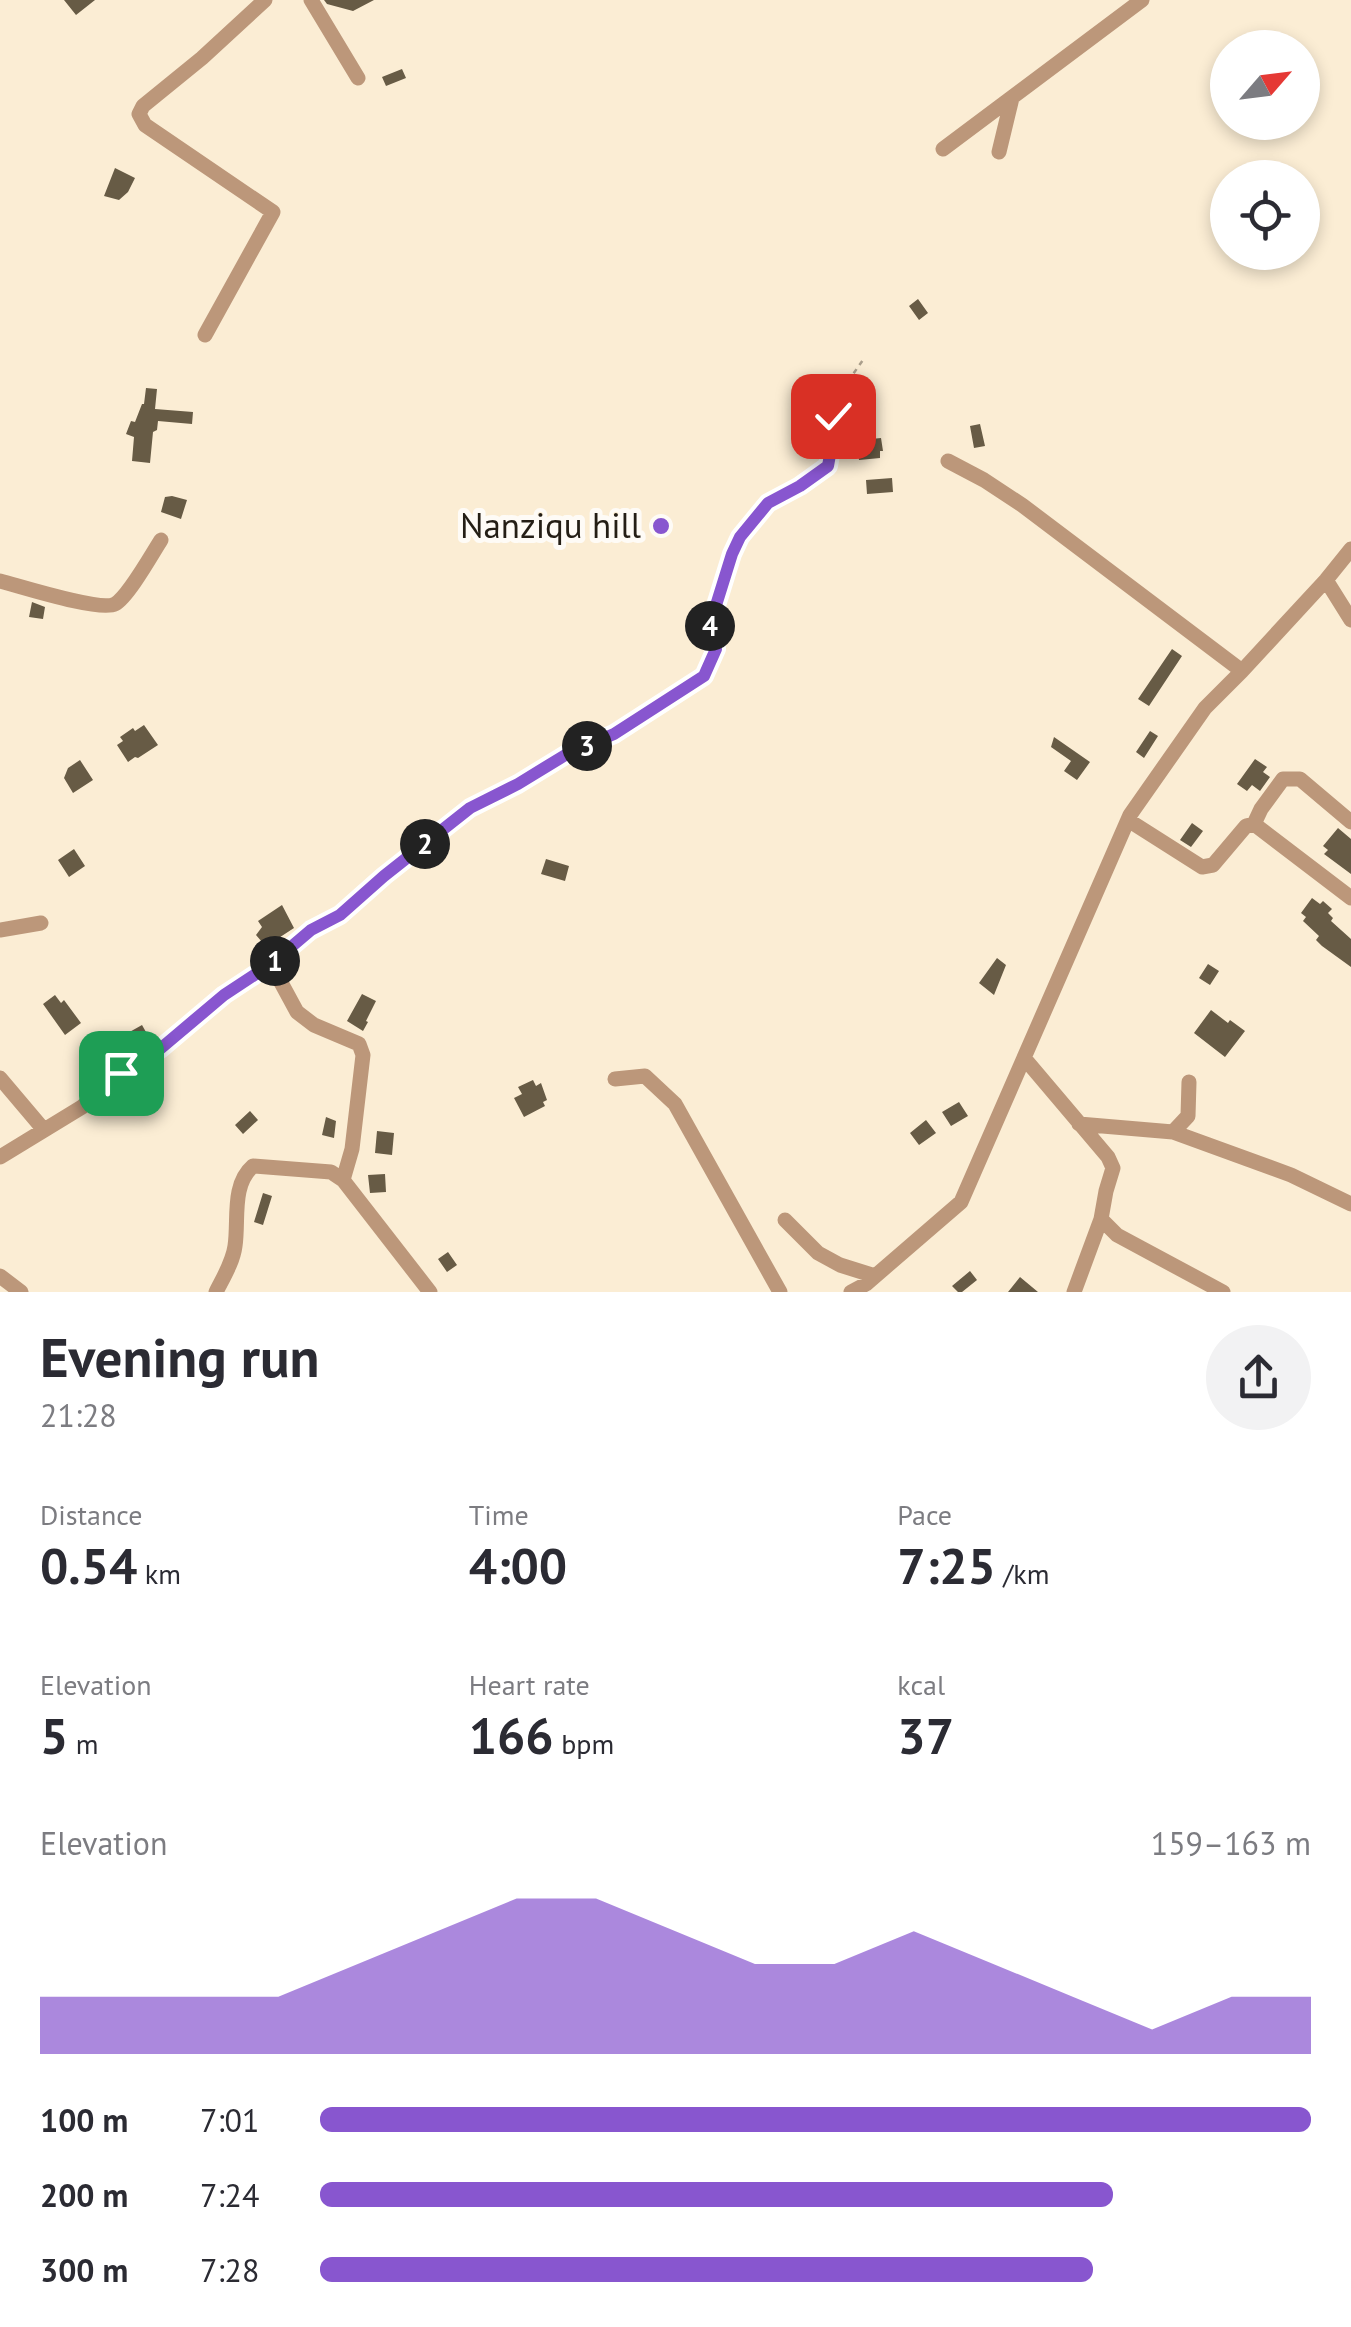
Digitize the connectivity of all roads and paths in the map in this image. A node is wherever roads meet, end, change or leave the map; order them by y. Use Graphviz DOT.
graph roads {
  1 [pos="265,0"];
  2 [pos="311,0"];
  3 [pos="1142,0"];
  4 [pos="358,78"];
  5 [pos="1012,98"];
  6 [pos="943,149"];
  7 [pos="1000,152"];
  8 [pos="205,335"];
  9 [pos="865,356"];
  10 [pos="948,461"];
  11 [pos="160,540"];
  12 [pos="1351,549"];
  13 [pos="0,580"];
  14 [pos="1326,580"];
  15 [pos="1351,620"];
  16 [pos="1242,671"];
  17 [pos="554,762"];
  18 [pos="1128,820"];
  19 [pos="1351,822"];
  20 [pos="1254,824"];
  21 [pos="1351,898"];
  22 [pos="42,923"];
  23 [pos="0,930"];
  24 [pos="271,964"];
  25 [pos="1024,1059"];
  26 [pos="0,1078"];
  27 [pos="616,1079"];
  28 [pos="1189,1082"];
  29 [pos="1079,1124"];
  30 [pos="44,1130"];
  31 [pos="1173,1132"];
  32 [pos="0,1157"];
  33 [pos="344,1180"];
  34 [pos="1351,1204"];
  35 [pos="1101,1219"];
  36 [pos="785,1220"];
  37 [pos="0,1276"];
  38 [pos="875,1276"];
  39 [pos="21,1292"];
  40 [pos="216,1292"];
  41 [pos="430,1292"];
  42 [pos="780,1292"];
  43 [pos="851,1292"];
  44 [pos="1074,1292"];
  45 [pos="1222,1292"];
  1 -- 8 [label="street"];
  2 -- 4 [label="street"];
  3 -- 5 [label="street"];
  5 -- 6 [label="street"];
  5 -- 7 [label="street"];
  9 -- 17 [label="path"];
  10 -- 16 [label="street"];
  11 -- 13 [label="street"];
  12 -- 14 [label="street"];
  14 -- 15 [label="street"];
  14 -- 16 [label="street"];
  16 -- 18 [label="street"];
  17 -- 24 [label="street"];
  18 -- 20 [label="street"];
  18 -- 25 [label="street"];
  19 -- 20 [label="street"];
  20 -- 21 [label="street"];
  22 -- 23 [label="street"];
  24 -- 30 [label="street"];
  24 -- 33 [label="street"];
  25 -- 29 [label="street"];
  25 -- 38 [label="street"];
  26 -- 30 [label="street"];
  27 -- 42 [label="street"];
  28 -- 31 [label="street"];
  29 -- 31 [label="street"];
  29 -- 35 [label="street"];
  30 -- 32 [label="street"];
  31 -- 34 [label="street"];
  33 -- 40 [label="street"];
  33 -- 41 [label="street"];
  35 -- 44 [label="street"];
  35 -- 45 [label="street"];
  36 -- 38 [label="street"];
  37 -- 39 [label="street"];
  38 -- 43 [label="street"];
}
